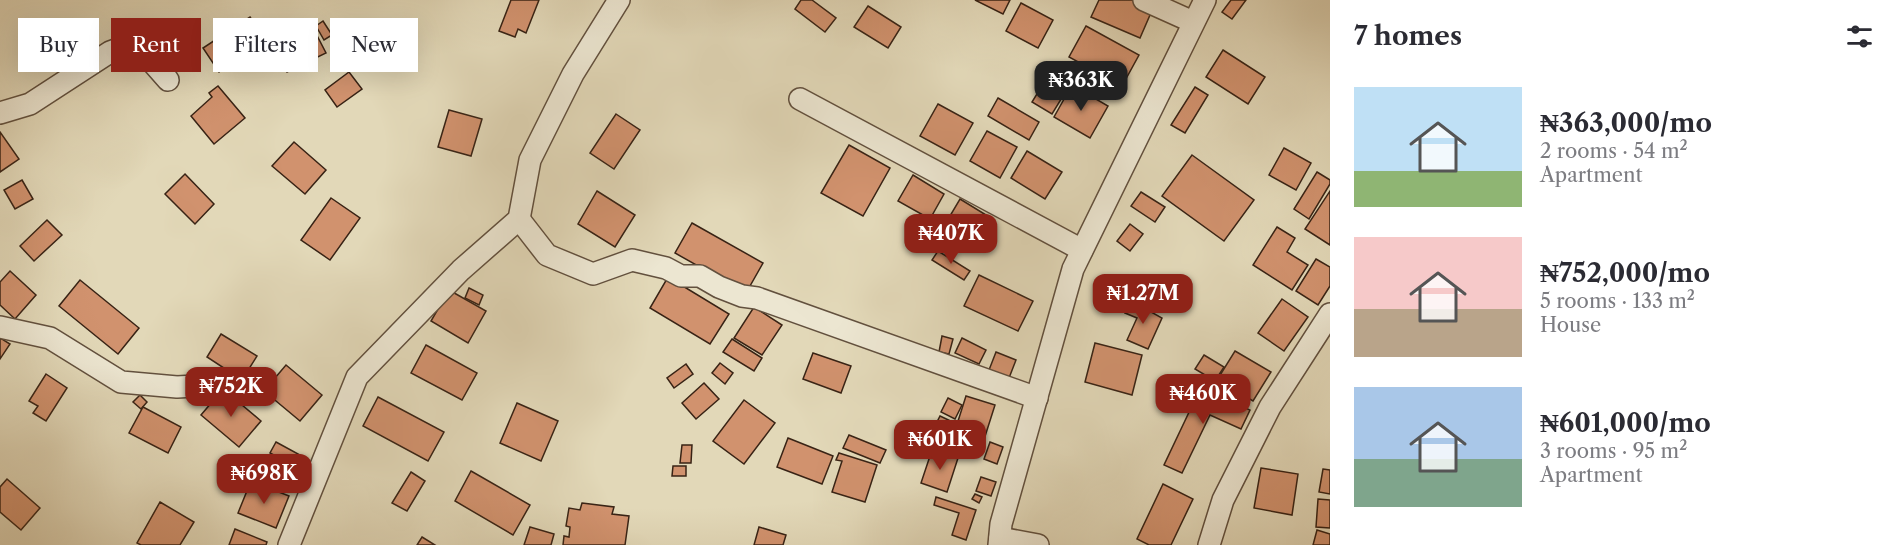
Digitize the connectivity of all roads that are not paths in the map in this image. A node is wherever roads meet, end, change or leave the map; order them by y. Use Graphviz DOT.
graph roads {
  1 [pos="619,0"];
  2 [pos="1144,0"];
  3 [pos="1204,0"];
  4 [pos="1193,22"];
  5 [pos="168,80"];
  6 [pos="800,99"];
  7 [pos="0,113"];
  8 [pos="519,219"];
  9 [pos="1082,250"];
  10 [pos="1330,314"];
  11 [pos="0,327"];
  12 [pos="213,385"];
  13 [pos="1037,398"];
  14 [pos="999,541"];
  15 [pos="289,545"];
  16 [pos="1038,545"];
  17 [pos="1209,545"];
  1 -- 8 [label="street"];
  2 -- 4 [label="street"];
  3 -- 4 [label="street"];
  4 -- 9 [label="street"];
  5 -- 7 [label="street"];
  6 -- 9 [label="street"];
  8 -- 13 [label="street"];
  8 -- 15 [label="street"];
  9 -- 13 [label="street"];
  10 -- 17 [label="street"];
  11 -- 12 [label="street"];
  13 -- 14 [label="street"];
  14 -- 16 [label="street"];
}
